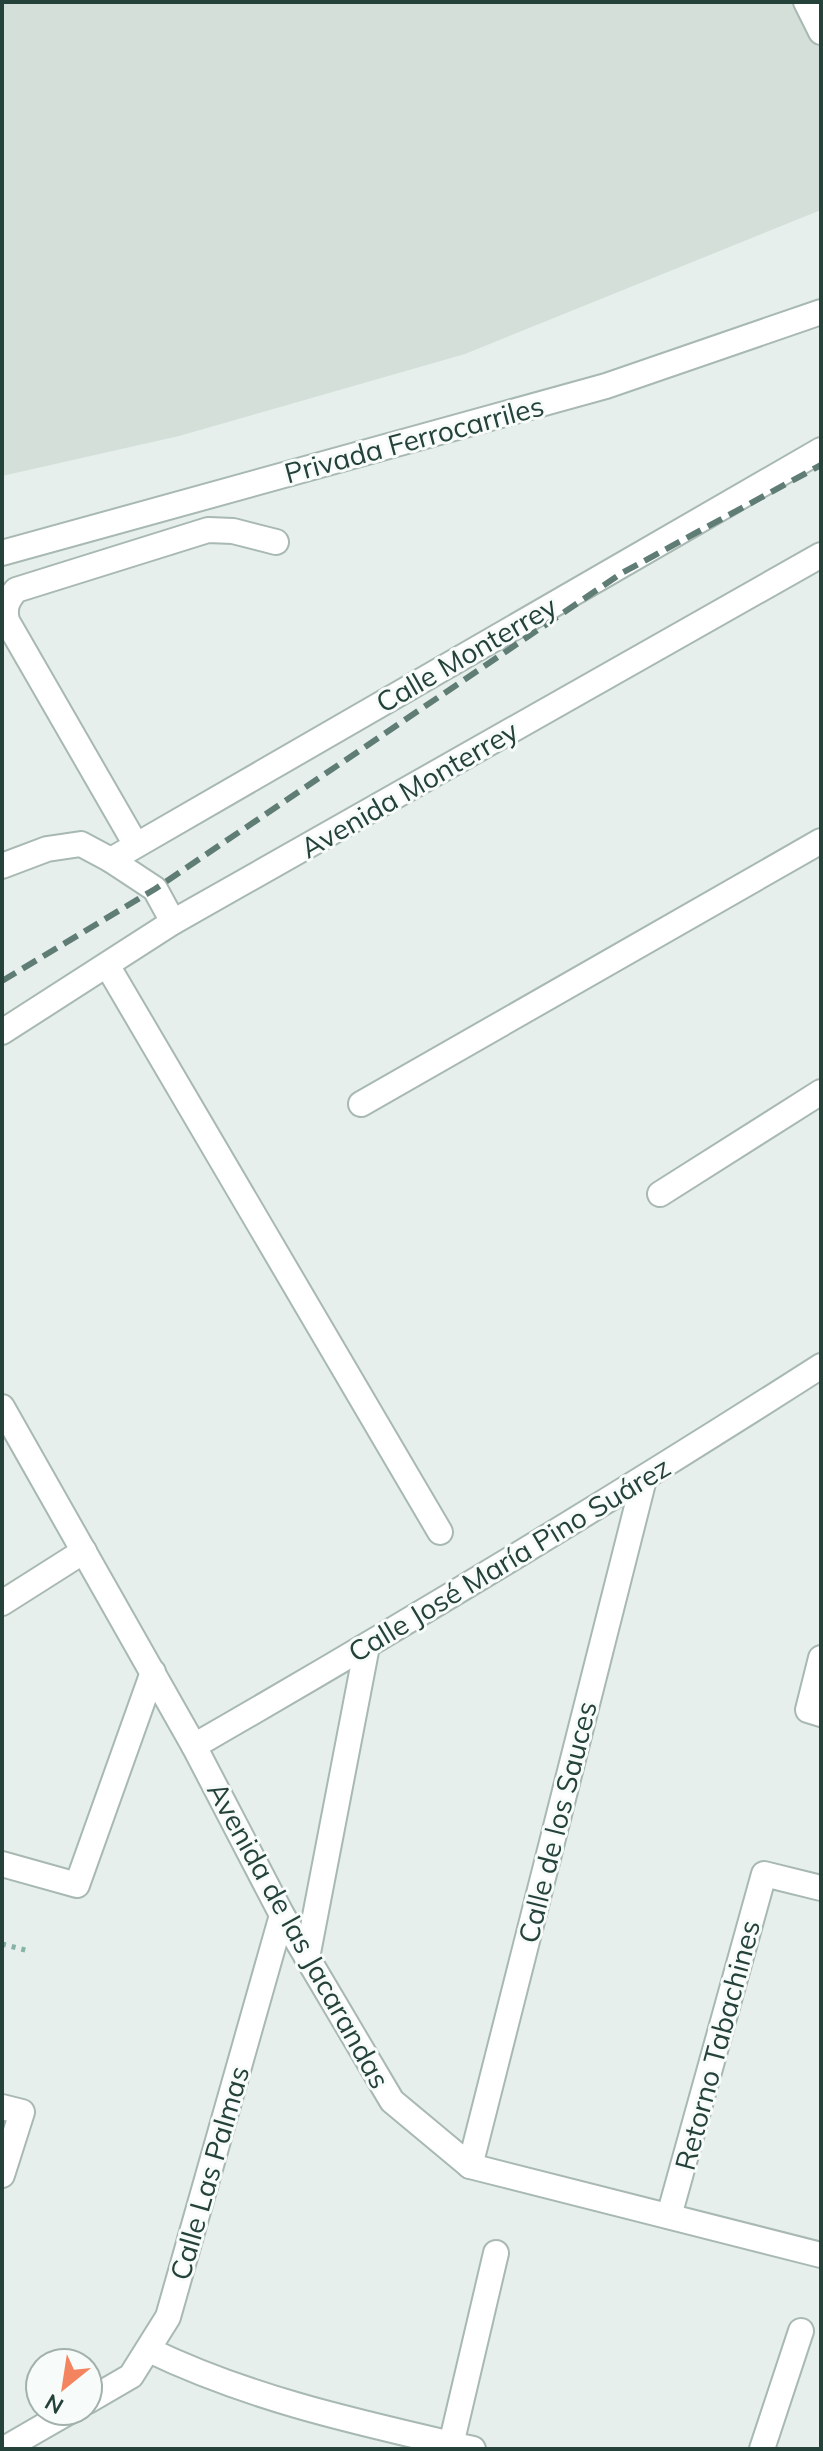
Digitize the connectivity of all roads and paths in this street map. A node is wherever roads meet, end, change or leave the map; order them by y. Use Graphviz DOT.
graph roads {
  1 [pos="806,2"];
  2 [pos="821,32"];
  3 [pos="821,312"];
  4 [pos="821,450"];
  5 [pos="276,542"];
  6 [pos="2,553"];
  7 [pos="821,555"];
  8 [pos="821,841"];
  9 [pos="136,845"];
  10 [pos="111,860"];
  11 [pos="2,866"];
  12 [pos="173,922"];
  13 [pos="107,965"];
  14 [pos="2,1032"];
  15 [pos="821,1092"];
  16 [pos="361,1104"];
  17 [pos="660,1194"];
  18 [pos="821,1366"];
  19 [pos="2,1407"];
  20 [pos="644,1479"];
  21 [pos="440,1532"];
  22 [pos="84,1551"];
  23 [pos="2,1603"];
  24 [pos="367,1646"];
  25 [pos="821,1658"];
  26 [pos="153,1672"];
  27 [pos="815,1712"];
  28 [pos="194,1746"];
  29 [pos="2,1864"];
  30 [pos="821,1888"];
  31 [pos="282,1915"];
  32 [pos="2,1944"];
  33 [pos="29,1951"];
  34 [pos="307,1958"];
  35 [pos="2,2107"];
  36 [pos="470,2166"];
  37 [pos="2,2175"];
  38 [pos="669,2216"];
  39 [pos="496,2253"];
  40 [pos="821,2255"];
  41 [pos="801,2331"];
  42 [pos="149,2350"];
  43 [pos="104,2392"];
  44 [pos="42,2427"];
  45 [pos="458,2447"];
  46 [pos="4,2449"];
  47 [pos="762,2449"];
  1 -- 2 [label="street"];
  3 -- 6 [label="street, Privada Ferrocarriles"];
  4 -- 9 [label="street, Calle Monterrey"];
  5 -- 9 [label="street"];
  7 -- 12 [label="street, Avenida Monterrey"];
  8 -- 16 [label="street"];
  9 -- 10 [label="street, Calle Monterrey"];
  10 -- 11 [label="street"];
  10 -- 12 [label="street"];
  12 -- 13 [label="street, Avenida Monterrey"];
  13 -- 14 [label="street, Avenida Monterrey"];
  13 -- 21 [label="street"];
  15 -- 17 [label="street"];
  18 -- 20 [label="street, Calle José María Pino Suárez"];
  19 -- 22 [label="street, Avenida de las Jacarandas"];
  20 -- 24 [label="street, Calle José María Pino Suárez"];
  20 -- 36 [label="street, Calle de los Sauces"];
  22 -- 23 [label="street"];
  22 -- 26 [label="street, Avenida de las Jacarandas"];
  24 -- 28 [label="street, Calle José María Pino Suárez"];
  24 -- 34 [label="street"];
  25 -- 27 [label="street"];
  26 -- 28 [label="street, Avenida de las Jacarandas"];
  26 -- 29 [label="street"];
  28 -- 31 [label="street, Avenida de las Jacarandas"];
  30 -- 38 [label="street, Retorno Tabachines"];
  31 -- 34 [label="street, Avenida de las Jacarandas"];
  31 -- 42 [label="street, Calle Las Palmas"];
  32 -- 33 [label="path"];
  34 -- 36 [label="street, Avenida de las Jacarandas"];
  35 -- 37 [label="street"];
  36 -- 38 [label="street, Avenida de las Jacarandas"];
  38 -- 40 [label="street, Avenida de las Jacarandas"];
  39 -- 45 [label="street"];
  41 -- 47 [label="street"];
  42 -- 43 [label="street, Calle Las Palmas"];
  42 -- 45 [label="street"];
  44 -- 46 [label="street"];
}
